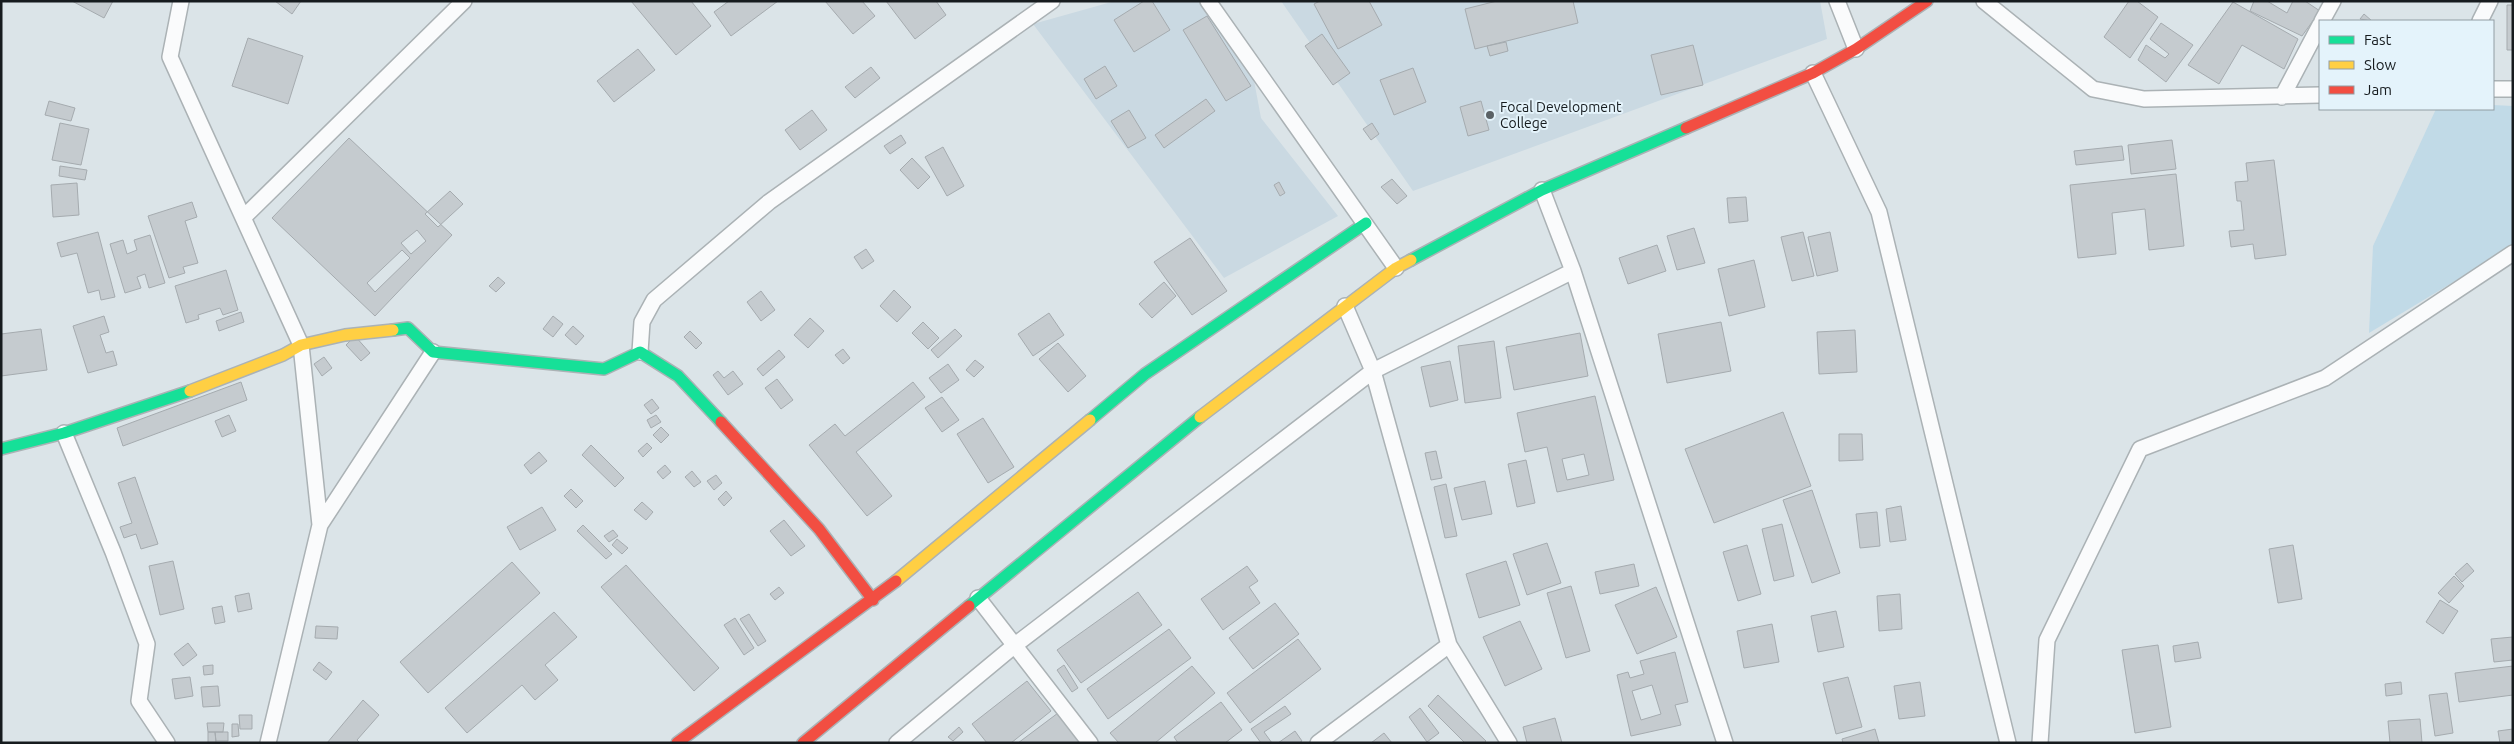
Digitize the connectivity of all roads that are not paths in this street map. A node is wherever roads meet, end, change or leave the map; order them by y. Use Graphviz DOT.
graph roads {
  1 [pos="181,1"];
  2 [pos="464,1"];
  3 [pos="1052,1"];
  4 [pos="1208,1"];
  5 [pos="1837,1"];
  6 [pos="1927,1"];
  7 [pos="1984,1"];
  8 [pos="2333,1"];
  9 [pos="2490,1"];
  10 [pos="2323,20"];
  11 [pos="2480,20"];
  12 [pos="2319,27"];
  13 [pos="1856,49"];
  14 [pos="1813,73"];
  15 [pos="2494,89"];
  16 [pos="2513,89"];
  17 [pos="2319,95"];
  18 [pos="2282,97"];
  19 [pos="1542,190"];
  20 [pos="244,217"];
  21 [pos="1366,223"];
  22 [pos="2513,253"];
  23 [pos="1396,268"];
  24 [pos="1574,271"];
  25 [pos="1345,306"];
  26 [pos="301,345"];
  27 [pos="433,352"];
  28 [pos="640,352"];
  29 [pos="1374,371"];
  30 [pos="64,433"];
  31 [pos="1,449"];
  32 [pos="320,525"];
  33 [pos="978,598"];
  34 [pos="873,600"];
  35 [pos="1015,645"];
  36 [pos="1449,645"];
  37 [pos="167,743"];
  38 [pos="268,743"];
  39 [pos="677,743"];
  40 [pos="803,743"];
  41 [pos="897,743"];
  42 [pos="1090,743"];
  43 [pos="1318,743"];
  44 [pos="1509,743"];
  45 [pos="1725,743"];
  46 [pos="2008,743"];
  47 [pos="2040,743"];
  1 -- 20 [label="street"];
  2 -- 20 [label="street"];
  3 -- 28 [label="street"];
  4 -- 21 [label="street"];
  5 -- 13 [label="street"];
  6 -- 13 [label="street"];
  7 -- 18 [label="street"];
  8 -- 10 [label="street"];
  9 -- 11 [label="street"];
  12 -- 18 [label="street"];
  13 -- 14 [label="street"];
  14 -- 19 [label="street"];
  14 -- 46 [label="street"];
  15 -- 16 [label="street"];
  17 -- 18 [label="street"];
  19 -- 23 [label="street"];
  19 -- 24 [label="street"];
  20 -- 26 [label="street"];
  21 -- 23 [label="street"];
  21 -- 34 [label="street"];
  22 -- 47 [label="street"];
  23 -- 25 [label="street"];
  24 -- 29 [label="street"];
  24 -- 45 [label="street"];
  25 -- 29 [label="street"];
  25 -- 33 [label="street"];
  26 -- 27 [label="street"];
  26 -- 30 [label="street"];
  26 -- 32 [label="street"];
  27 -- 28 [label="street"];
  27 -- 32 [label="street"];
  28 -- 34 [label="street"];
  29 -- 35 [label="street"];
  29 -- 36 [label="street"];
  30 -- 31 [label="street"];
  30 -- 37 [label="street"];
  32 -- 38 [label="street"];
  33 -- 35 [label="street"];
  33 -- 40 [label="street"];
  34 -- 39 [label="street"];
  35 -- 41 [label="street"];
  35 -- 42 [label="street"];
  36 -- 43 [label="street"];
  36 -- 44 [label="street"];
}
